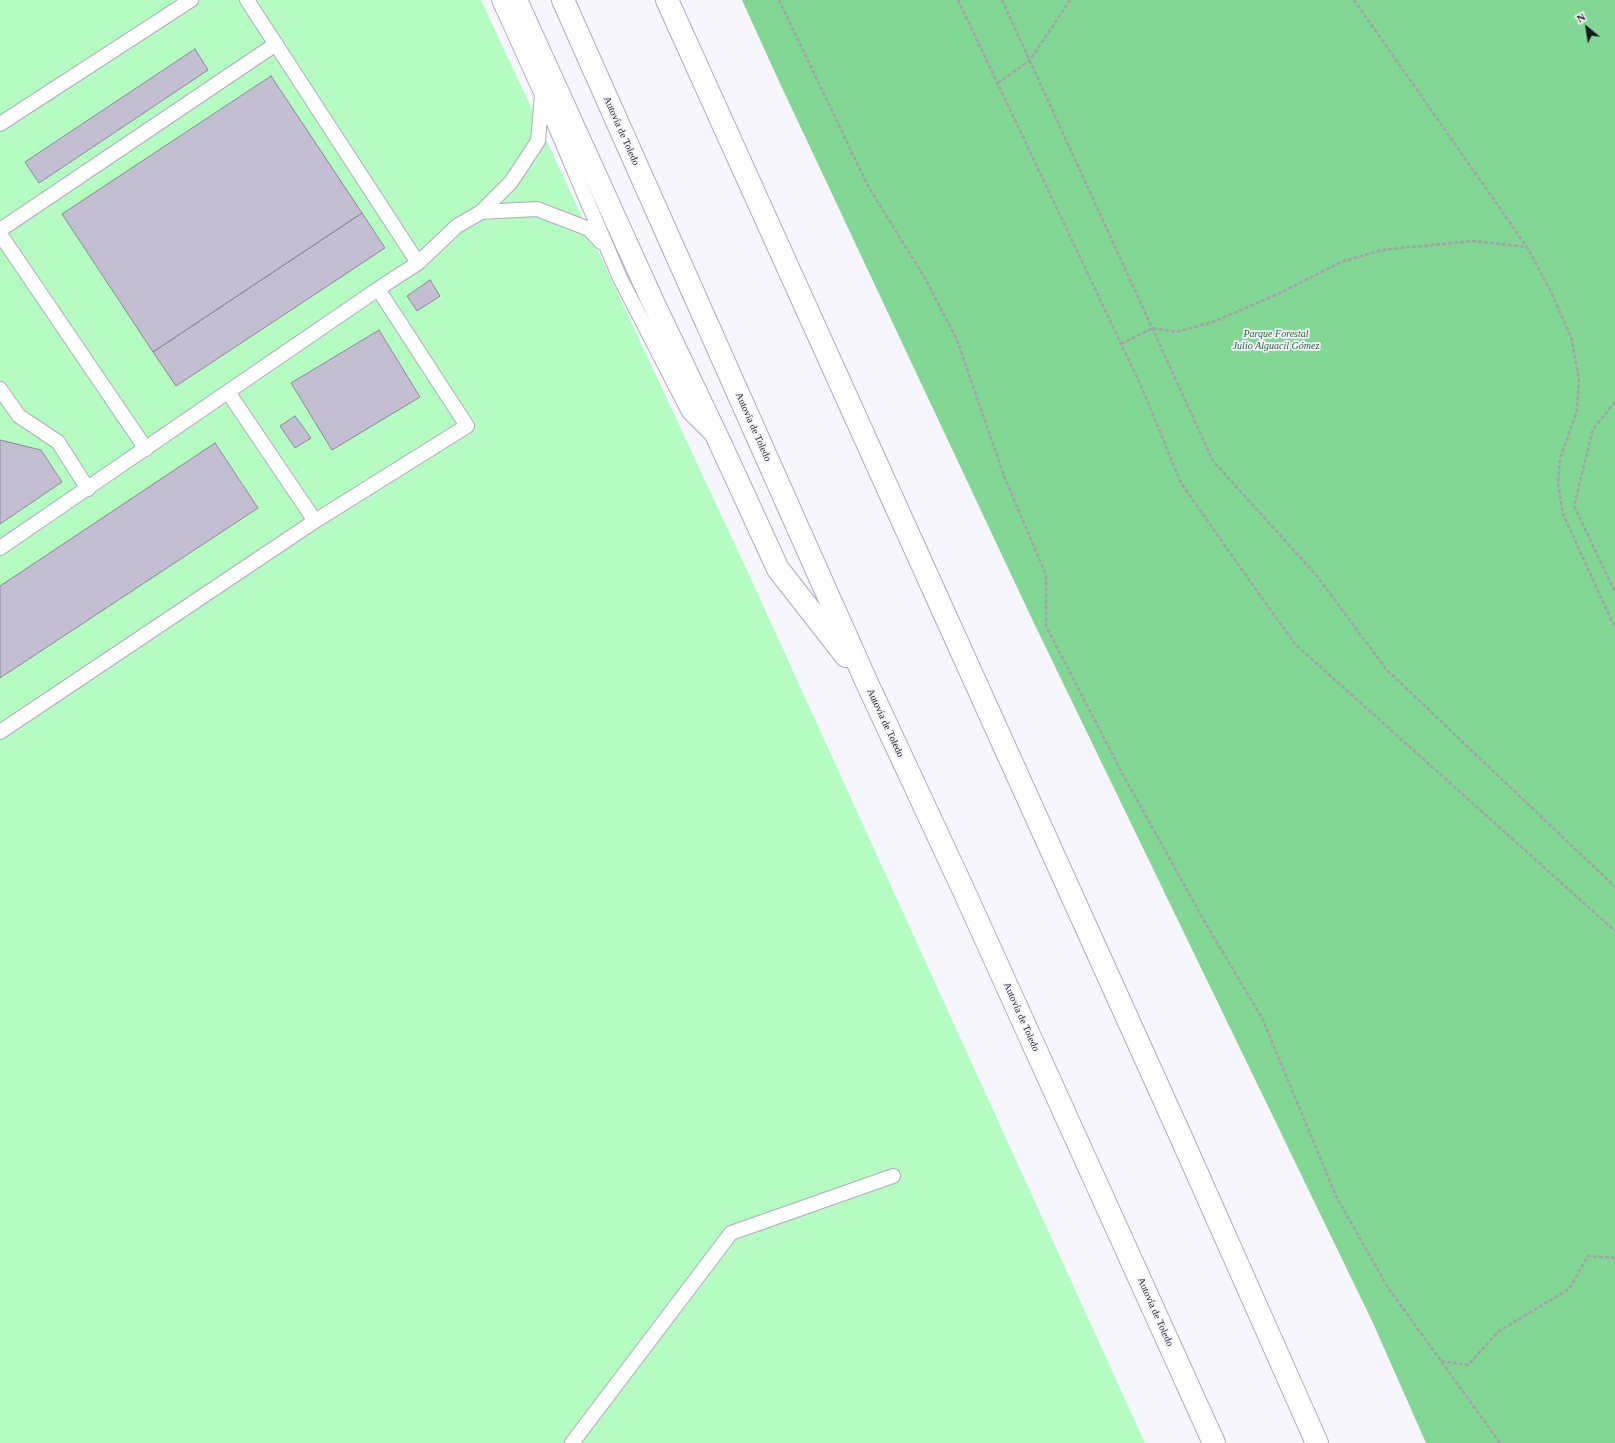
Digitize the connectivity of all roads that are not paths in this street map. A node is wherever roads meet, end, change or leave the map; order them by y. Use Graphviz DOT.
graph roads {
  1 [pos="191,0"];
  2 [pos="247,0"];
  3 [pos="499,0"];
  4 [pos="516,0"];
  5 [pos="563,0"];
  6 [pos="667,0"];
  7 [pos="276,44"];
  8 [pos="542,95"];
  9 [pos="0,124"];
  10 [pos="481,212"];
  11 [pos="0,230"];
  12 [pos="0,234"];
  13 [pos="610,254"];
  14 [pos="418,263"];
  15 [pos="378,289"];
  16 [pos="0,389"];
  17 [pos="228,392"];
  18 [pos="721,445"];
  19 [pos="146,449"];
  20 [pos="88,489"];
  21 [pos="315,521"];
  22 [pos="0,548"];
  23 [pos="867,683"];
  24 [pos="0,732"];
  25 [pos="893,1176"];
  26 [pos="572,1443"];
  27 [pos="1214,1443"];
  28 [pos="1317,1443"];
  1 -- 9 [label="lane"];
  2 -- 7 [label="lane"];
  3 -- 8 [label="lane"];
  4 -- 18 [label="highway"];
  5 -- 23 [label="highway, Autovía de Toledo"];
  6 -- 28 [label="highway"];
  7 -- 11 [label="lane"];
  7 -- 14 [label="lane"];
  8 -- 10 [label="lane"];
  8 -- 13 [label="lane"];
  10 -- 13 [label="lane"];
  10 -- 14 [label="lane"];
  12 -- 19 [label="lane"];
  13 -- 18 [label="lane"];
  14 -- 15 [label="lane"];
  15 -- 17 [label="lane"];
  15 -- 21 [label="lane"];
  16 -- 20 [label="lane"];
  17 -- 19 [label="lane"];
  17 -- 21 [label="lane"];
  18 -- 23 [label="highway"];
  19 -- 20 [label="lane"];
  20 -- 22 [label="lane"];
  21 -- 24 [label="lane"];
  23 -- 27 [label="highway, Autovía de Toledo"];
  25 -- 26 [label="lane"];
}
